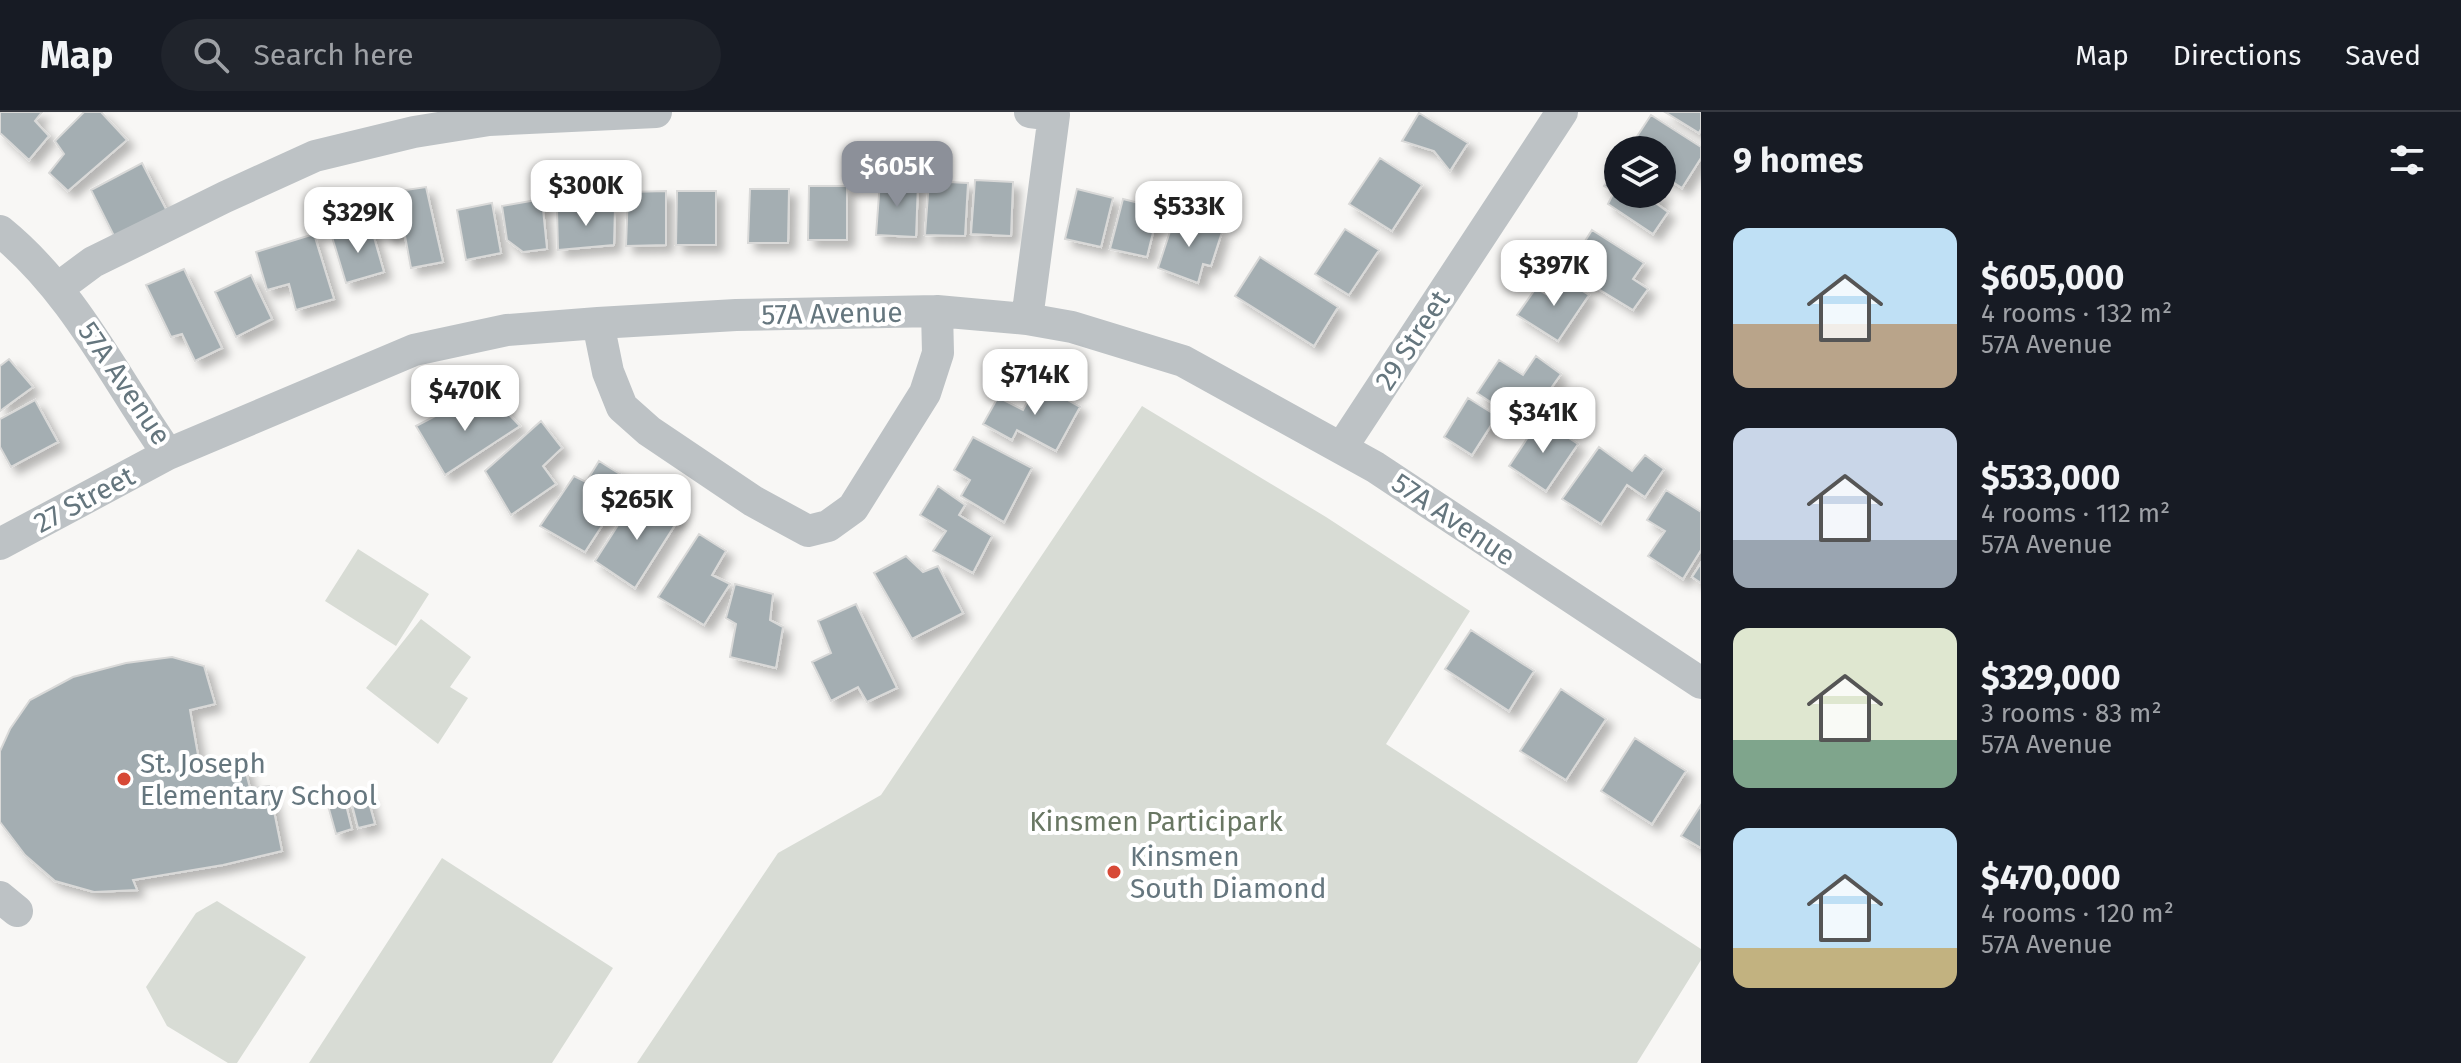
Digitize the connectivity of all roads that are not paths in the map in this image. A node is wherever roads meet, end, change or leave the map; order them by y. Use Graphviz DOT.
graph roads {
  1 [pos="656,112"];
  2 [pos="1030,112"];
  3 [pos="1559,113"];
  4 [pos="0,231"];
  5 [pos="58,288"];
  6 [pos="937,311"];
  7 [pos="1027,319"];
  8 [pos="598,323"];
  9 [pos="1342,447"];
  10 [pos="168,454"];
  11 [pos="0,544"];
  12 [pos="1701,683"];
  1 -- 5 [label="street"];
  2 -- 7 [label="street"];
  3 -- 9 [label="street, 29 Street"];
  4 -- 5 [label="street, 57A Avenue"];
  5 -- 10 [label="street, 57A Avenue"];
  6 -- 7 [label="street, 57A Avenue"];
  6 -- 8 [label="street, 57A Avenue"];
  6 -- 8 [label="street"];
  7 -- 9 [label="street, 57A Avenue"];
  8 -- 10 [label="street, 57A Avenue"];
  9 -- 12 [label="street, 57A Avenue"];
  10 -- 11 [label="street, 27 Street"];
}
